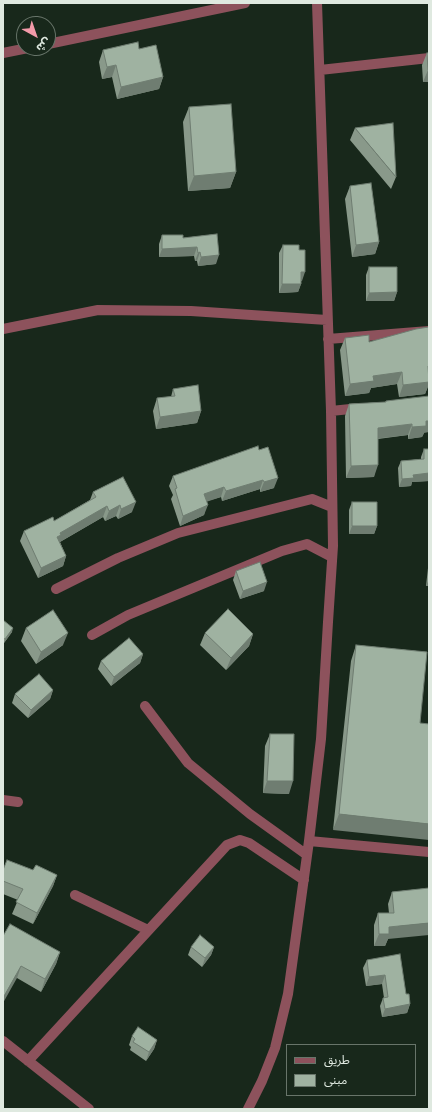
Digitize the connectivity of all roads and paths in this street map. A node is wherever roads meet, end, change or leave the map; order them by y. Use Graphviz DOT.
graph roads {
  1 [pos="245,3"];
  2 [pos="317,3"];
  3 [pos="56,42"];
  4 [pos="16,50"];
  5 [pos="3,53"];
  6 [pos="429,58"];
  7 [pos="320,70"];
  8 [pos="328,320"];
  9 [pos="3,329"];
  10 [pos="429,331"];
  11 [pos="328,339"];
  12 [pos="368,407"];
  13 [pos="331,411"];
  14 [pos="332,507"];
  15 [pos="332,557"];
  16 [pos="56,588"];
  17 [pos="92,635"];
  18 [pos="145,706"];
  19 [pos="3,800"];
  20 [pos="18,802"];
  21 [pos="309,841"];
  22 [pos="429,852"];
  23 [pos="307,854"];
  24 [pos="304,880"];
  25 [pos="75,894"];
  26 [pos="148,930"];
  27 [pos="3,1041"];
  28 [pos="28,1061"];
  29 [pos="89,1109"];
  30 [pos="248,1109"];
  1 -- 3 [label="street"];
  2 -- 7 [label="street"];
  4 -- 5 [label="street"];
  6 -- 7 [label="street"];
  7 -- 8 [label="street"];
  8 -- 9 [label="street"];
  8 -- 11 [label="street"];
  10 -- 11 [label="street"];
  11 -- 13 [label="street"];
  12 -- 13 [label="street"];
  13 -- 14 [label="street"];
  14 -- 15 [label="street"];
  14 -- 16 [label="street"];
  15 -- 17 [label="street"];
  15 -- 21 [label="street"];
  18 -- 23 [label="street"];
  19 -- 20 [label="street"];
  21 -- 22 [label="street"];
  21 -- 23 [label="street"];
  23 -- 24 [label="street"];
  24 -- 26 [label="street"];
  24 -- 30 [label="street"];
  25 -- 26 [label="street"];
  26 -- 28 [label="street"];
  27 -- 28 [label="street"];
  28 -- 29 [label="street"];
}
